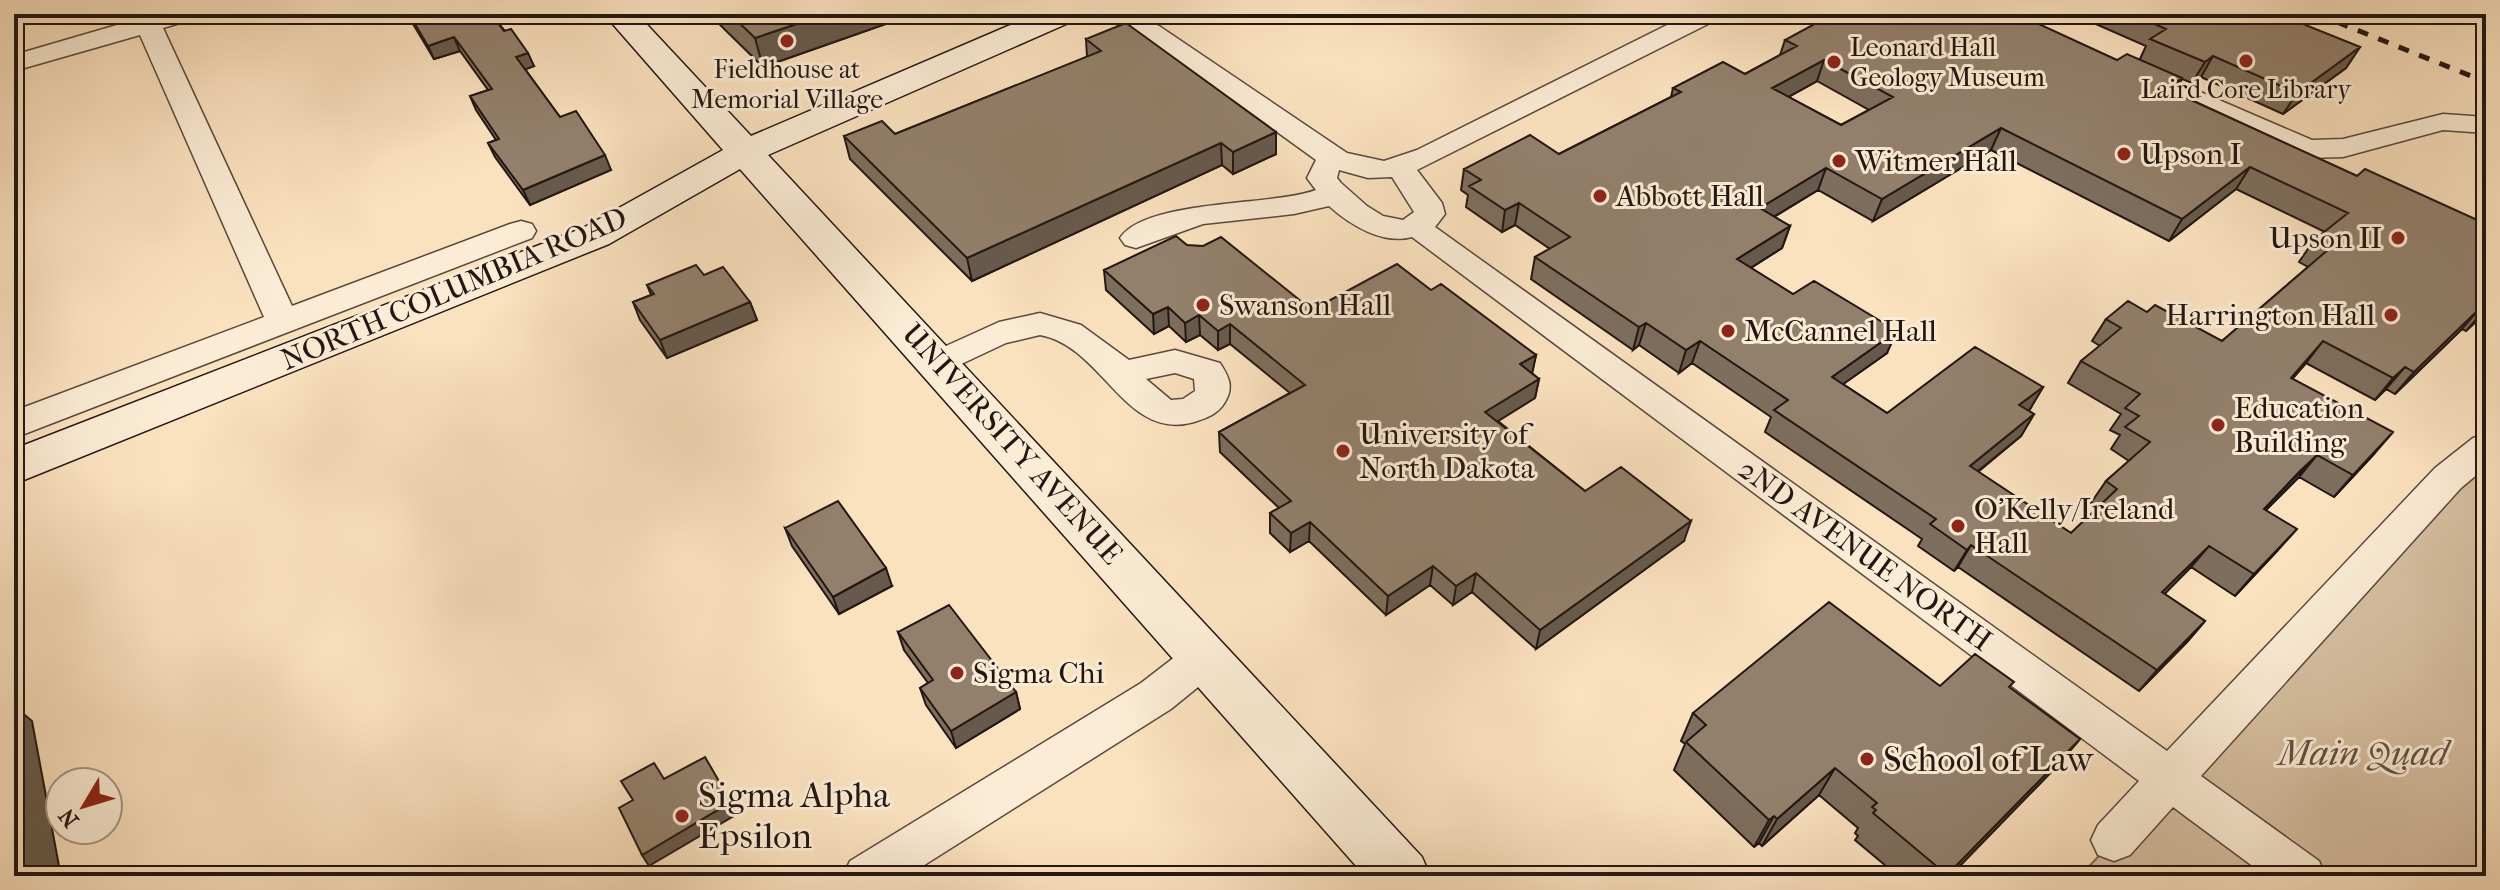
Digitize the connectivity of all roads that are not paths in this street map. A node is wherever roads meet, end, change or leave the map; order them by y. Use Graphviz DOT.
graph roads {
  1 [pos="185,14"];
  2 [pos="620,14"];
  3 [pos="1062,14"];
  4 [pos="1113,14"];
  5 [pos="1709,14"];
  6 [pos="146,19"];
  7 [pos="2108,59"];
  8 [pos="14,63"];
  9 [pos="2486,125"];
  10 [pos="747,151"];
  11 [pos="1334,159"];
  12 [pos="1414,162"];
  13 [pos="1333,194"];
  14 [pos="521,231"];
  15 [pos="1426,234"];
  16 [pos="1136,238"];
  17 [pos="283,322"];
  18 [pos="938,363"];
  19 [pos="1122,375"];
  20 [pos="14,425"];
  21 [pos="2486,447"];
  22 [pos="14,467"];
  23 [pos="1204,658"];
  24 [pos="2172,778"];
  25 [pos="2114,840"];
  26 [pos="866,876"];
  27 [pos="1402,876"];
  28 [pos="2303,876"];
  1 -- 6 [label="street"];
  2 -- 10 [label="street, UNIVERSITY AVENUE"];
  3 -- 10 [label="street, NORTH COLUMBIA ROAD"];
  4 -- 11 [label="street"];
  5 -- 12 [label="street"];
  6 -- 8 [label="street"];
  6 -- 17 [label="street"];
  7 -- 9 [label="street"];
  10 -- 18 [label="street, UNIVERSITY AVENUE"];
  10 -- 22 [label="street, NORTH COLUMBIA ROAD"];
  11 -- 12 [label="street"];
  11 -- 13 [label="street"];
  12 -- 13 [label="street"];
  13 -- 16 [label="street"];
  14 -- 17 [label="street"];
  15 -- 24 [label="street, 2ND AVENUE NORTH"];
  17 -- 20 [label="street"];
  18 -- 19 [label="street"];
  18 -- 23 [label="street, UNIVERSITY AVENUE"];
  21 -- 24 [label="street"];
  23 -- 26 [label="street"];
  23 -- 27 [label="street, UNIVERSITY AVENUE"];
  24 -- 25 [label="street"];
  24 -- 28 [label="street, 2ND AVENUE NORTH"];
}
